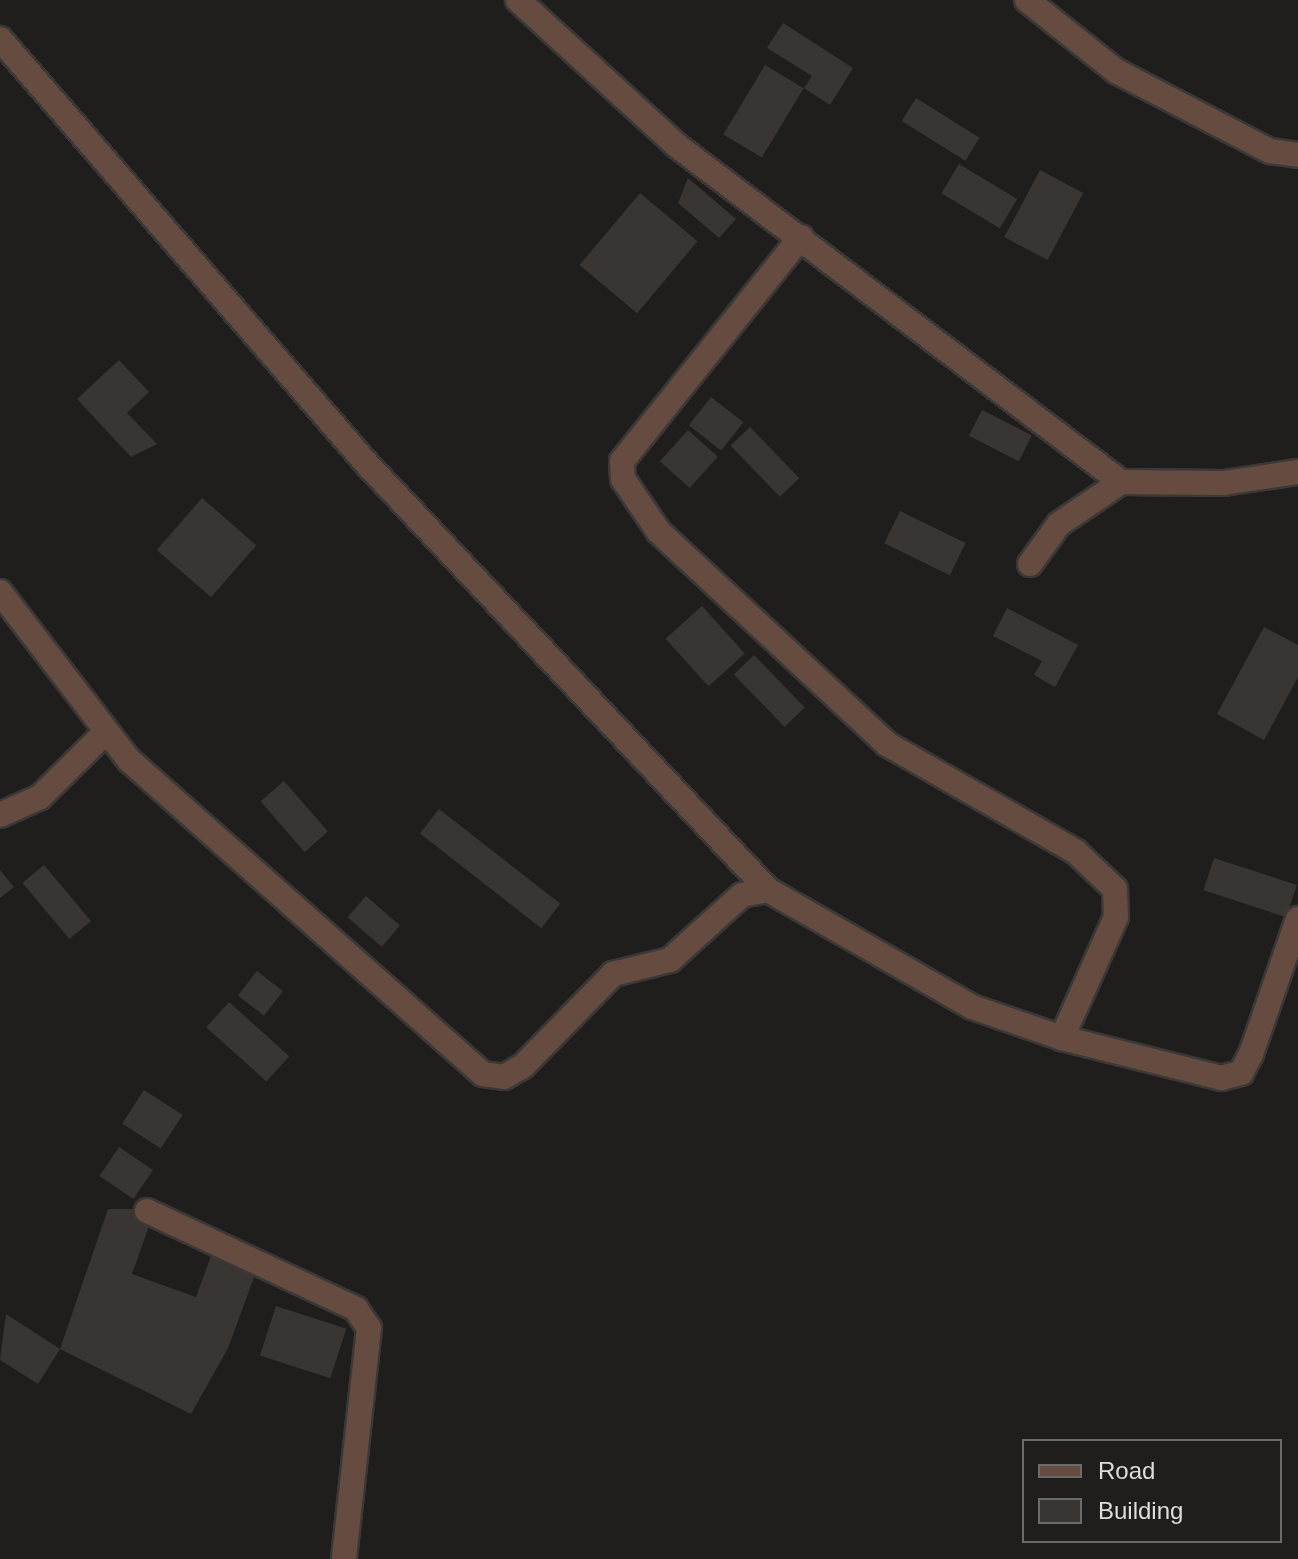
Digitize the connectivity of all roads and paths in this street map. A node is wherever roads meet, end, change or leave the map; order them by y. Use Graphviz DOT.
graph roads {
  1 [pos="518,0"];
  2 [pos="1027,0"];
  3 [pos="0,39"];
  4 [pos="1298,155"];
  5 [pos="801,237"];
  6 [pos="1298,472"];
  7 [pos="1121,482"];
  8 [pos="1030,564"];
  9 [pos="0,592"];
  10 [pos="105,733"];
  11 [pos="0,815"];
  12 [pos="768,890"];
  13 [pos="1298,919"];
  14 [pos="1062,1038"];
  15 [pos="147,1211"];
  16 [pos="344,1559"];
  1 -- 5 [label="street"];
  2 -- 4 [label="street"];
  3 -- 12 [label="street"];
  5 -- 7 [label="street"];
  5 -- 14 [label="street"];
  6 -- 7 [label="street"];
  7 -- 8 [label="street"];
  9 -- 10 [label="street"];
  10 -- 11 [label="street"];
  10 -- 12 [label="street"];
  12 -- 14 [label="street"];
  13 -- 14 [label="street"];
  15 -- 16 [label="street"];
}
